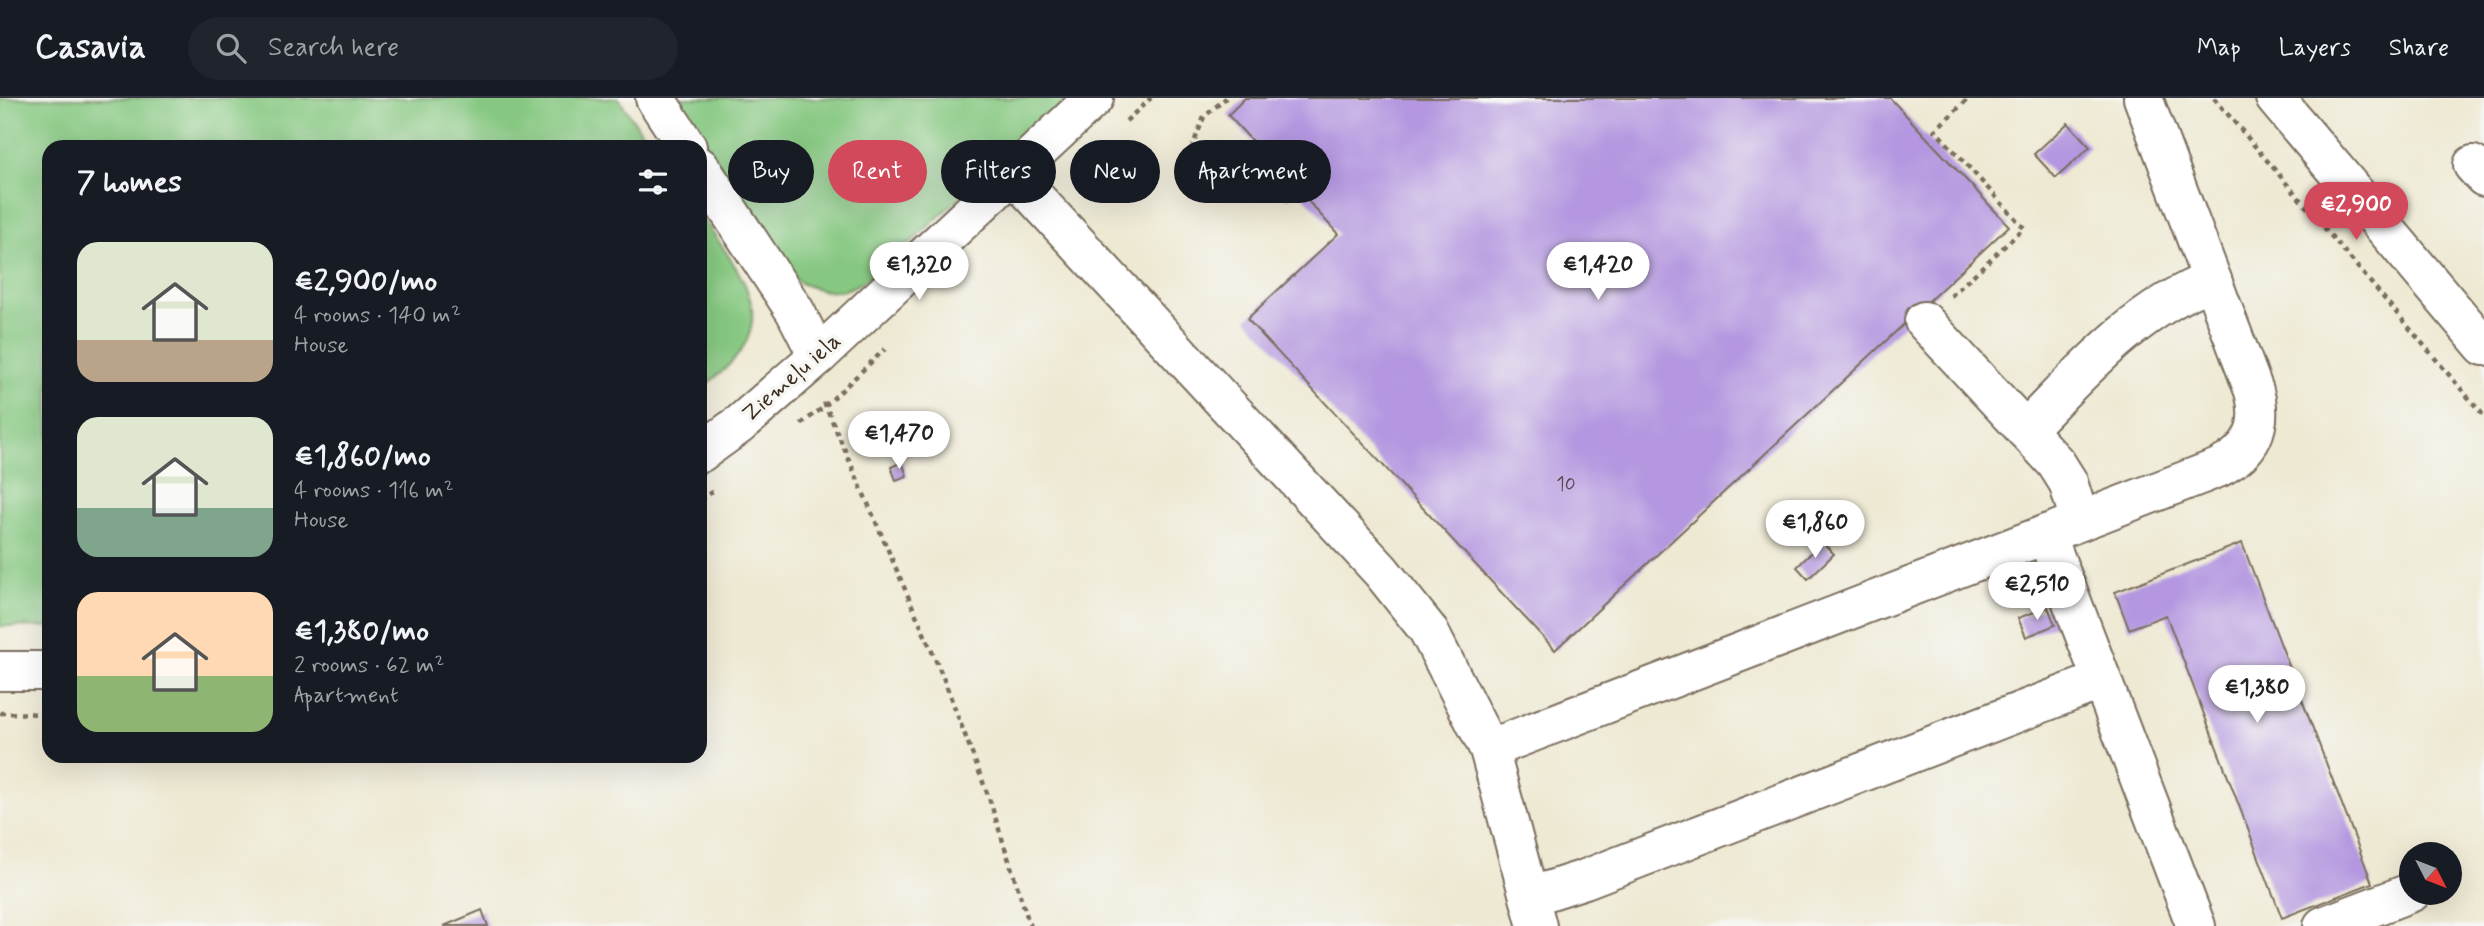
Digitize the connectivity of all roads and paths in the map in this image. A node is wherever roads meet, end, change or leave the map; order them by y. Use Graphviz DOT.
graph roads {
  1 [pos="655,98"];
  2 [pos="1094,98"];
  3 [pos="1226,98"];
  4 [pos="1969,98"];
  5 [pos="2143,98"];
  6 [pos="2214,98"];
  7 [pos="2275,98"];
  8 [pos="682,140"];
  9 [pos="1049,140"];
  10 [pos="1195,140"];
  11 [pos="707,178"];
  12 [pos="982,203"];
  13 [pos="1040,203"];
  14 [pos="2212,280"];
  15 [pos="1924,321"];
  16 [pos="2484,346"];
  17 [pos="818,356"];
  18 [pos="2484,416"];
  19 [pos="2025,430"];
  20 [pos="707,448"];
  21 [pos="2063,528"];
  22 [pos="0,671"];
  23 [pos="42,671"];
  24 [pos="2102,680"];
  25 [pos="0,713"];
  26 [pos="42,714"];
  27 [pos="1489,749"];
  28 [pos="2399,897"];
  29 [pos="1533,912"];
  30 [pos="1030,926"];
  31 [pos="2196,926"];
  32 [pos="2323,926"];
  1 -- 8 [label="street"];
  2 -- 9 [label="street, Ziemeļu iela"];
  3 -- 10 [label="path"];
  4 -- 15 [label="path"];
  5 -- 14 [label="street"];
  6 -- 18 [label="path"];
  7 -- 16 [label="street"];
  11 -- 17 [label="street"];
  12 -- 17 [label="street, Ziemeļu iela"];
  13 -- 27 [label="street"];
  14 -- 19 [label="street"];
  14 -- 21 [label="street"];
  15 -- 19 [label="street"];
  17 -- 20 [label="street, Ziemeļu iela"];
  17 -- 30 [label="path"];
  19 -- 21 [label="street"];
  21 -- 24 [label="street"];
  21 -- 27 [label="street"];
  22 -- 23 [label="street"];
  24 -- 29 [label="street"];
  24 -- 31 [label="street"];
  25 -- 26 [label="path"];
  27 -- 29 [label="street"];
  28 -- 32 [label="street"];
}
